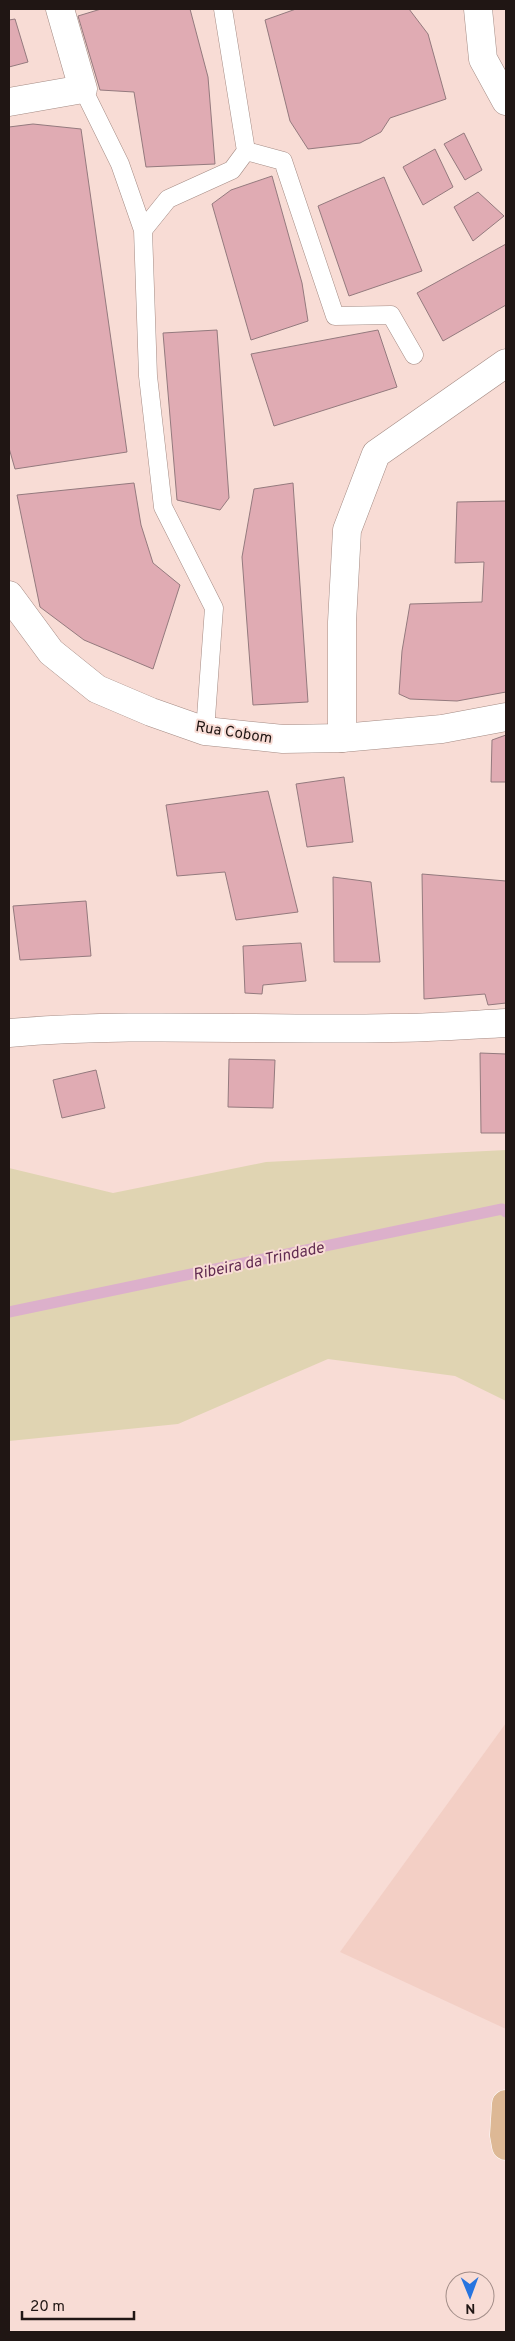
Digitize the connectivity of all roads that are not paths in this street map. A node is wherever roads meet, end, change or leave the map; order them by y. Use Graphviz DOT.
graph roads {
  1 [pos="60,9"];
  2 [pos="223,9"];
  3 [pos="478,9"];
  4 [pos="83,89"];
  5 [pos="506,101"];
  6 [pos="9,102"];
  7 [pos="246,151"];
  8 [pos="143,230"];
  9 [pos="414,355"];
  10 [pos="506,363"];
  11 [pos="9,595"];
  12 [pos="506,717"];
  13 [pos="205,731"];
  14 [pos="342,738"];
  15 [pos="506,1023"];
  16 [pos="9,1033"];
  17 [pos="506,2104"];
  18 [pos="506,2146"];
  1 -- 4 [label="street"];
  2 -- 7 [label="lane"];
  3 -- 5 [label="street"];
  4 -- 6 [label="street"];
  4 -- 8 [label="lane"];
  7 -- 8 [label="lane"];
  7 -- 9 [label="lane"];
  8 -- 13 [label="lane"];
  10 -- 14 [label="street"];
  11 -- 13 [label="street, Rua Cobom"];
  12 -- 14 [label="street, Rua Cobom"];
  13 -- 14 [label="street, Rua Cobom"];
  15 -- 16 [label="street"];
  17 -- 18 [label="main road"];
}
